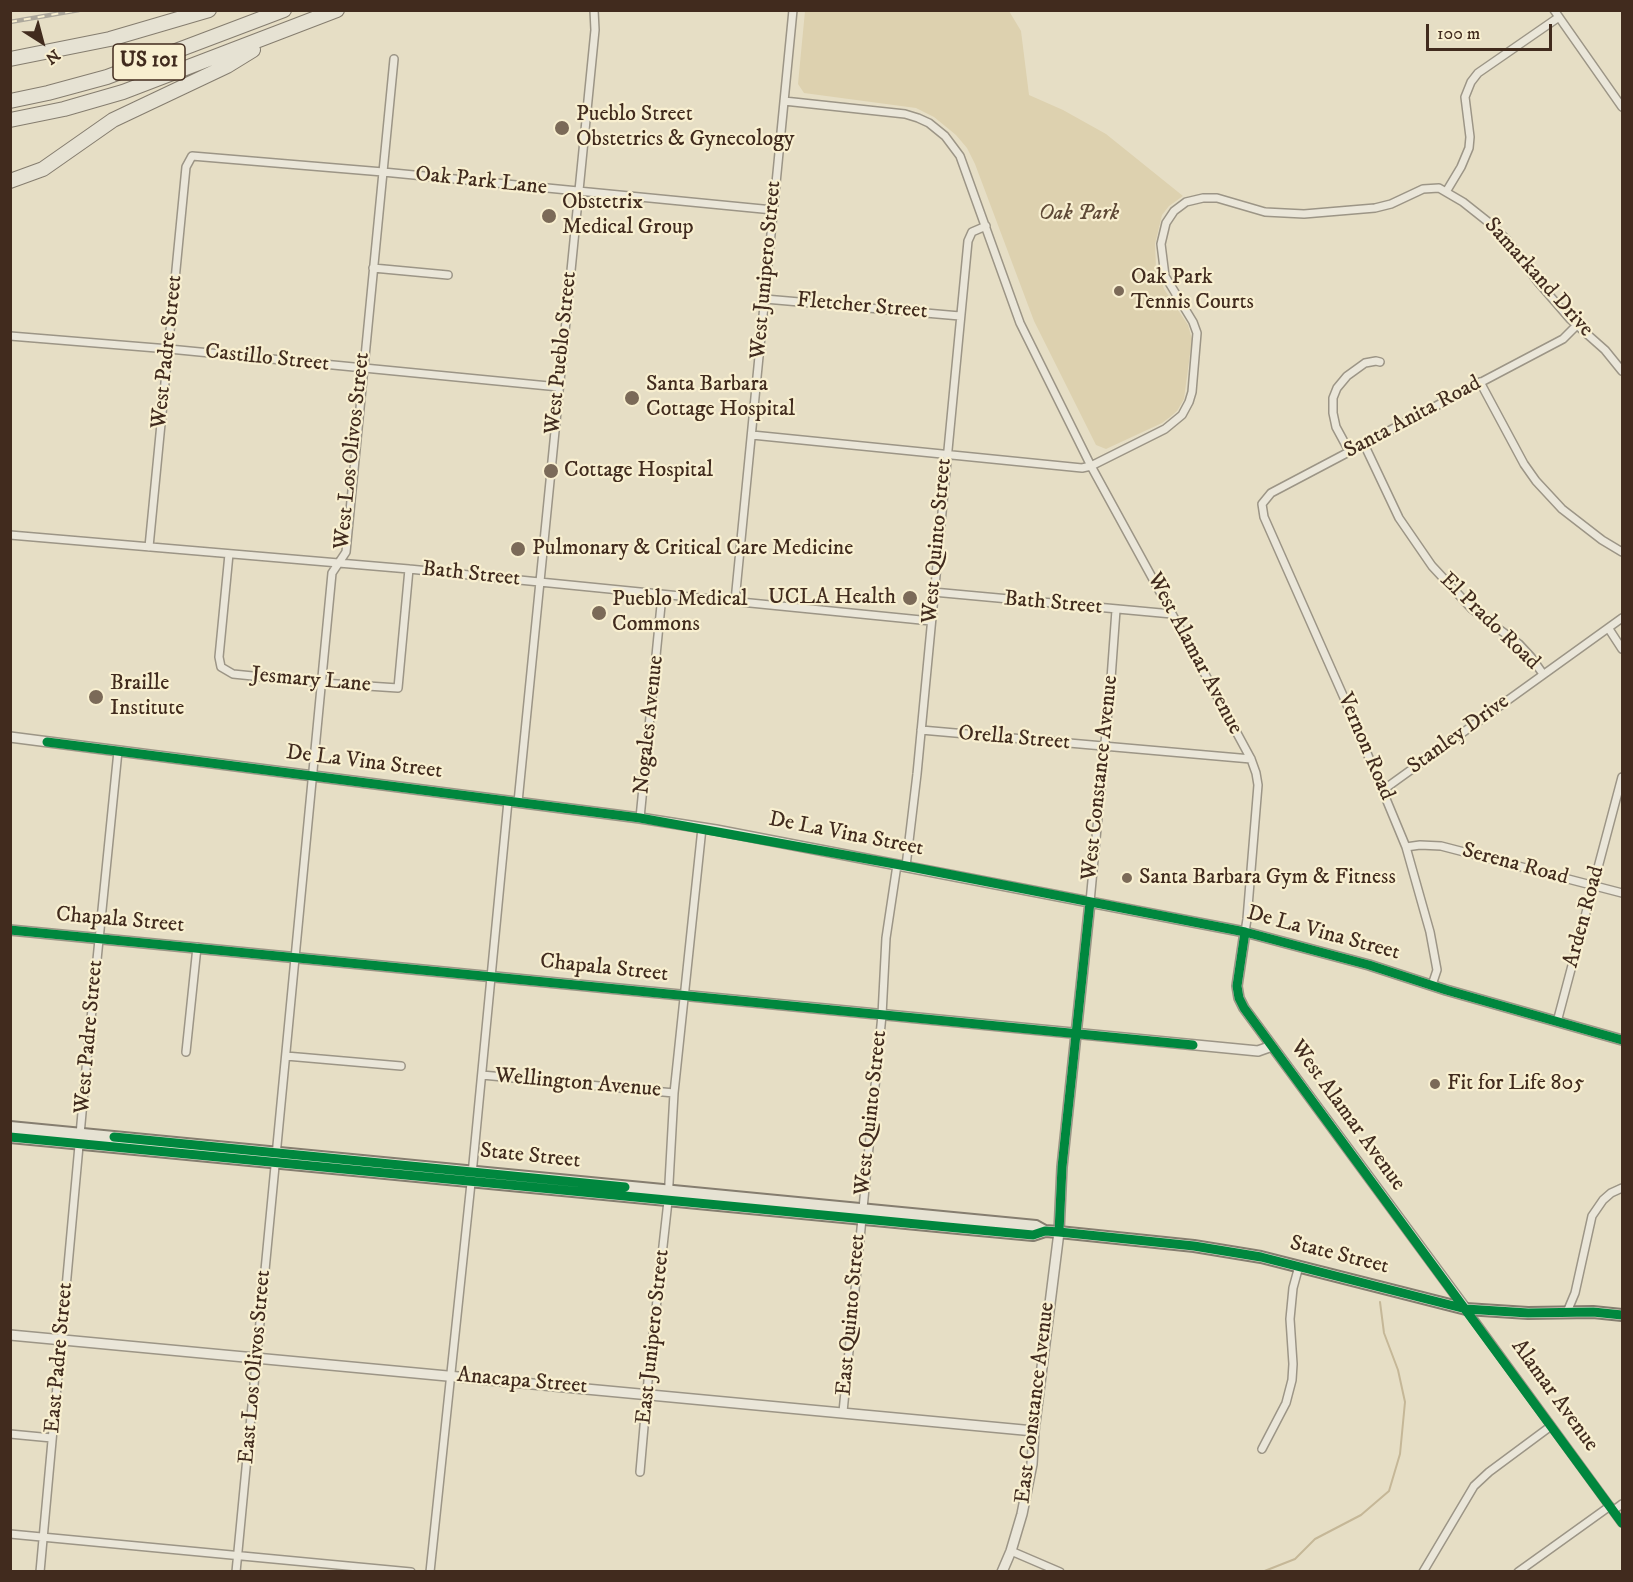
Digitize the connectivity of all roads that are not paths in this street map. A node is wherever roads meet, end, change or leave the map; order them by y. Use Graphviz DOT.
graph roads {
  1 [pos="209,10"];
  2 [pos="284,10"];
  3 [pos="337,10"];
  4 [pos="793,10"];
  5 [pos="594,13"];
  6 [pos="1556,14"];
  7 [pos="279,33"];
  8 [pos="10,59"];
  9 [pos="394,59"];
  10 [pos="10,101"];
  11 [pos="784,101"];
  12 [pos="1623,107"];
  13 [pos="10,120"];
  14 [pos="189,158"];
  15 [pos="383,172"];
  16 [pos="10,182"];
  17 [pos="578,192"];
  18 [pos="1446,192"];
  19 [pos="772,210"];
  20 [pos="986,226"];
  21 [pos="373,268"];
  22 [pos="448,275"];
  23 [pos="765,299"];
  24 [pos="960,316"];
  25 [pos="1577,326"];
  26 [pos="10,336"];
  27 [pos="169,349"];
  28 [pos="1380,362"];
  29 [pos="363,368"];
  30 [pos="1623,371"];
  31 [pos="1480,382"];
  32 [pos="559,387"];
  33 [pos="752,435"];
  34 [pos="1364,444"];
  35 [pos="1349,451"];
  36 [pos="947,453"];
  37 [pos="1091,466"];
  38 [pos="1264,517"];
  39 [pos="10,535"];
  40 [pos="149,547"];
  41 [pos="1623,552"];
  42 [pos="229,554"];
  43 [pos="339,564"];
  44 [pos="409,569"];
  45 [pos="539,582"];
  46 [pos="933,592"];
  47 [pos="662,596"];
  48 [pos="735,601"];
  49 [pos="1116,610"];
  50 [pos="1172,614"];
  51 [pos="1623,618"];
  52 [pos="931,621"];
  53 [pos="1609,629"];
  54 [pos="1623,649"];
  55 [pos="1543,674"];
  56 [pos="322,683"];
  57 [pos="921,730"];
  58 [pos="10,737"];
  59 [pos="1105,747"];
  60 [pos="118,751"];
  61 [pos="1251,759"];
  62 [pos="313,776"];
  63 [pos="1623,777"];
  64 [pos="1383,790"];
  65 [pos="508,801"];
  66 [pos="518,802"];
  67 [pos="640,818"];
  68 [pos="702,828"];
  69 [pos="1406,847"];
  70 [pos="902,866"];
  71 [pos="1594,886"];
  72 [pos="1623,893"];
  73 [pos="1090,902"];
  74 [pos="10,930"];
  75 [pos="1245,932"];
  76 [pos="100,939"];
  77 [pos="197,947"];
  78 [pos="296,957"];
  79 [pos="490,977"];
  80 [pos="1432,985"];
  81 [pos="683,996"];
  82 [pos="882,1015"];
  83 [pos="1557,1022"];
  84 [pos="1077,1033"];
  85 [pos="1623,1040"];
  86 [pos="1272,1046"];
  87 [pos="186,1052"];
  88 [pos="286,1056"];
  89 [pos="401,1066"];
  90 [pos="482,1075"];
  91 [pos="674,1093"];
  92 [pos="10,1127"];
  93 [pos="10,1137"];
  94 [pos="81,1139"];
  95 [pos="275,1158"];
  96 [pos="472,1177"];
  97 [pos="1623,1188"];
  98 [pos="668,1196"];
  99 [pos="862,1213"];
  100 [pos="1059,1232"];
  101 [pos="1299,1266"];
  102 [pos="1466,1309"];
  103 [pos="1567,1312"];
  104 [pos="1623,1315"];
  105 [pos="10,1335"];
  106 [pos="61,1339"];
  107 [pos="257,1357"];
  108 [pos="452,1376"];
  109 [pos="647,1394"];
  110 [pos="843,1412"];
  111 [pos="1551,1426"];
  112 [pos="1034,1431"];
  113 [pos="10,1434"];
  114 [pos="52,1438"];
  115 [pos="1262,1449"];
  116 [pos="640,1472"];
  117 [pos="1623,1504"];
  118 [pos="1612,1508"];
  119 [pos="1623,1523"];
  120 [pos="10,1534"];
  121 [pos="43,1536"];
  122 [pos="1011,1551"];
  123 [pos="238,1555"];
  124 [pos="1530,1569"];
  125 [pos="40,1572"];
  126 [pos="236,1572"];
  127 [pos="411,1572"];
  128 [pos="430,1572"];
  129 [pos="1002,1572"];
  130 [pos="1060,1572"];
  131 [pos="1423,1572"];
  132 [pos="1518,1572"];
  1 -- 8 [label="highway"];
  2 -- 10 [label="highway, US 101"];
  3 -- 7 [label="highway, US 101"];
  4 -- 11 [label="street, West Junipero Street"];
  5 -- 17 [label="street, West Pueblo Street"];
  6 -- 12 [label="street"];
  6 -- 18 [label="street"];
  7 -- 13 [label="highway, US 101"];
  7 -- 16 [label="highway"];
  9 -- 15 [label="street, West Los Olivos Street"];
  11 -- 19 [label="street, West Junipero Street"];
  11 -- 20 [label="street, West Alamar Avenue"];
  14 -- 15 [label="street, Oak Park Lane"];
  14 -- 27 [label="street, West Padre Street"];
  15 -- 17 [label="street, Oak Park Lane"];
  15 -- 21 [label="street, West Los Olivos Street"];
  17 -- 19 [label="street, Oak Park Lane"];
  17 -- 32 [label="street, West Pueblo Street"];
  18 -- 25 [label="street, Samarkand Drive"];
  18 -- 37 [label="street"];
  19 -- 23 [label="street, West Junipero Street"];
  20 -- 24 [label="street, West Quinto Street"];
  20 -- 37 [label="street, West Alamar Avenue"];
  21 -- 22 [label="street"];
  21 -- 29 [label="street, West Los Olivos Street"];
  23 -- 24 [label="street, Fletcher Street"];
  23 -- 33 [label="street, West Junipero Street"];
  24 -- 36 [label="street, West Quinto Street"];
  25 -- 30 [label="street, Samarkand Drive"];
  25 -- 31 [label="street, Santa Anita Road"];
  26 -- 27 [label="street, Castillo Street"];
  27 -- 29 [label="street, Castillo Street"];
  27 -- 40 [label="street, West Padre Street"];
  28 -- 35 [label="street"];
  29 -- 32 [label="street, Castillo Street"];
  29 -- 43 [label="street, West Los Olivos Street"];
  31 -- 34 [label="street, Santa Anita Road"];
  31 -- 41 [label="street"];
  32 -- 45 [label="street, West Pueblo Street"];
  33 -- 36 [label="street"];
  33 -- 48 [label="street, West Junipero Street"];
  34 -- 35 [label="street, Santa Anita Road"];
  34 -- 55 [label="street, El Prado Road"];
  35 -- 38 [label="street, Santa Anita Road"];
  36 -- 37 [label="street"];
  36 -- 46 [label="street, West Quinto Street"];
  37 -- 50 [label="street, West Alamar Avenue"];
  38 -- 64 [label="street, Vernon Road"];
  39 -- 40 [label="street, Bath Street"];
  40 -- 42 [label="street, Bath Street"];
  42 -- 43 [label="street, Bath Street"];
  42 -- 56 [label="street, Jesmary Lane"];
  43 -- 44 [label="street, Bath Street"];
  43 -- 56 [label="street, West Los Olivos Street"];
  44 -- 45 [label="street, Bath Street"];
  44 -- 56 [label="street, Jesmary Lane"];
  45 -- 47 [label="street, Bath Street"];
  45 -- 66 [label="street, West Pueblo Street"];
  46 -- 49 [label="street, Bath Street"];
  46 -- 52 [label="street, West Quinto Street"];
  47 -- 48 [label="street, Bath Street"];
  47 -- 67 [label="street, Nogales Avenue"];
  48 -- 52 [label="street, Bath Street"];
  49 -- 50 [label="street, Bath Street"];
  49 -- 59 [label="street, West Constance Avenue"];
  50 -- 61 [label="street, West Alamar Avenue"];
  51 -- 53 [label="street, Stanley Drive"];
  52 -- 57 [label="street, West Quinto Street"];
  53 -- 54 [label="street"];
  53 -- 55 [label="street, Stanley Drive"];
  55 -- 64 [label="street, Stanley Drive"];
  56 -- 62 [label="street, West Los Olivos Street"];
  57 -- 59 [label="street, Orella Street"];
  57 -- 70 [label="street, West Quinto Street"];
  58 -- 60 [label="street, De La Vina Street"];
  59 -- 61 [label="street, Orella Street"];
  59 -- 73 [label="street, West Constance Avenue"];
  60 -- 62 [label="street, De La Vina Street"];
  60 -- 76 [label="street, West Padre Street"];
  61 -- 75 [label="street, West Alamar Avenue"];
  62 -- 65 [label="street, De La Vina Street"];
  62 -- 78 [label="street, West Los Olivos Street"];
  63 -- 71 [label="street, Arden Road"];
  64 -- 69 [label="street, Vernon Road"];
  65 -- 66 [label="street, De La Vina Street"];
  65 -- 79 [label="street"];
  66 -- 67 [label="street, De La Vina Street"];
  67 -- 68 [label="street, De La Vina Street"];
  68 -- 70 [label="street, De La Vina Street"];
  68 -- 81 [label="street"];
  69 -- 71 [label="street, Serena Road"];
  69 -- 80 [label="street, Vernon Road"];
  70 -- 73 [label="street, De La Vina Street"];
  70 -- 82 [label="street, West Quinto Street"];
  71 -- 72 [label="street, Serena Road"];
  71 -- 83 [label="street, Arden Road"];
  73 -- 75 [label="street, De La Vina Street"];
  73 -- 84 [label="street, West Constance Avenue"];
  74 -- 76 [label="street, Chapala Street"];
  75 -- 80 [label="street, De La Vina Street"];
  75 -- 86 [label="street, West Alamar Avenue"];
  76 -- 77 [label="street, Chapala Street"];
  76 -- 94 [label="street, West Padre Street"];
  77 -- 78 [label="street, Chapala Street"];
  77 -- 87 [label="street"];
  78 -- 79 [label="street, Chapala Street"];
  78 -- 88 [label="street, West Los Olivos Street"];
  79 -- 81 [label="street, Chapala Street"];
  79 -- 90 [label="street"];
  80 -- 83 [label="street, De La Vina Street"];
  81 -- 82 [label="street, Chapala Street"];
  81 -- 91 [label="street"];
  82 -- 84 [label="street, Chapala Street"];
  82 -- 99 [label="street, West Quinto Street"];
  83 -- 85 [label="street, De La Vina Street"];
  84 -- 86 [label="street, Chapala Street"];
  84 -- 100 [label="street, West Constance Avenue"];
  86 -- 102 [label="street, West Alamar Avenue"];
  88 -- 89 [label="street"];
  88 -- 95 [label="street, West Los Olivos Street"];
  90 -- 91 [label="street, Wellington Avenue"];
  90 -- 96 [label="street"];
  91 -- 98 [label="street"];
  92 -- 94 [label="main road, State Street"];
  93 -- 94 [label="main road, State Street"];
  94 -- 95 [label="main road, State Street"];
  94 -- 106 [label="street, East Padre Street"];
  95 -- 96 [label="main road, State Street"];
  95 -- 107 [label="street, East Los Olivos Street"];
  96 -- 98 [label="main road, State Street"];
  96 -- 108 [label="street"];
  97 -- 103 [label="street"];
  98 -- 99 [label="main road, State Street"];
  98 -- 109 [label="street, East Junipero Street"];
  99 -- 100 [label="main road, State Street"];
  99 -- 110 [label="street, East Quinto Street"];
  100 -- 101 [label="main road, State Street"];
  100 -- 112 [label="street, East Constance Avenue"];
  101 -- 102 [label="main road, State Street"];
  101 -- 115 [label="street"];
  102 -- 103 [label="main road, State Street"];
  102 -- 111 [label="street, Alamar Avenue"];
  103 -- 104 [label="main road, State Street"];
  105 -- 106 [label="street, Anacapa Street"];
  106 -- 107 [label="street, Anacapa Street"];
  106 -- 114 [label="street, East Padre Street"];
  107 -- 108 [label="street, Anacapa Street"];
  107 -- 123 [label="street, East Los Olivos Street"];
  108 -- 109 [label="street, Anacapa Street"];
  108 -- 128 [label="street"];
  109 -- 110 [label="street, Anacapa Street"];
  109 -- 116 [label="street, East Junipero Street"];
  110 -- 112 [label="street, Anacapa Street"];
  111 -- 118 [label="street, Alamar Avenue"];
  111 -- 131 [label="street"];
  112 -- 122 [label="street, East Constance Avenue"];
  113 -- 114 [label="street"];
  114 -- 121 [label="street, East Padre Street"];
  117 -- 118 [label="street"];
  118 -- 119 [label="street, Alamar Avenue"];
  118 -- 124 [label="street"];
  120 -- 121 [label="street"];
  121 -- 123 [label="street"];
  121 -- 125 [label="street, East Padre Street"];
  122 -- 129 [label="street, East Constance Avenue"];
  122 -- 130 [label="street"];
  123 -- 126 [label="street, East Los Olivos Street"];
  123 -- 127 [label="street"];
  124 -- 132 [label="street"];
}
